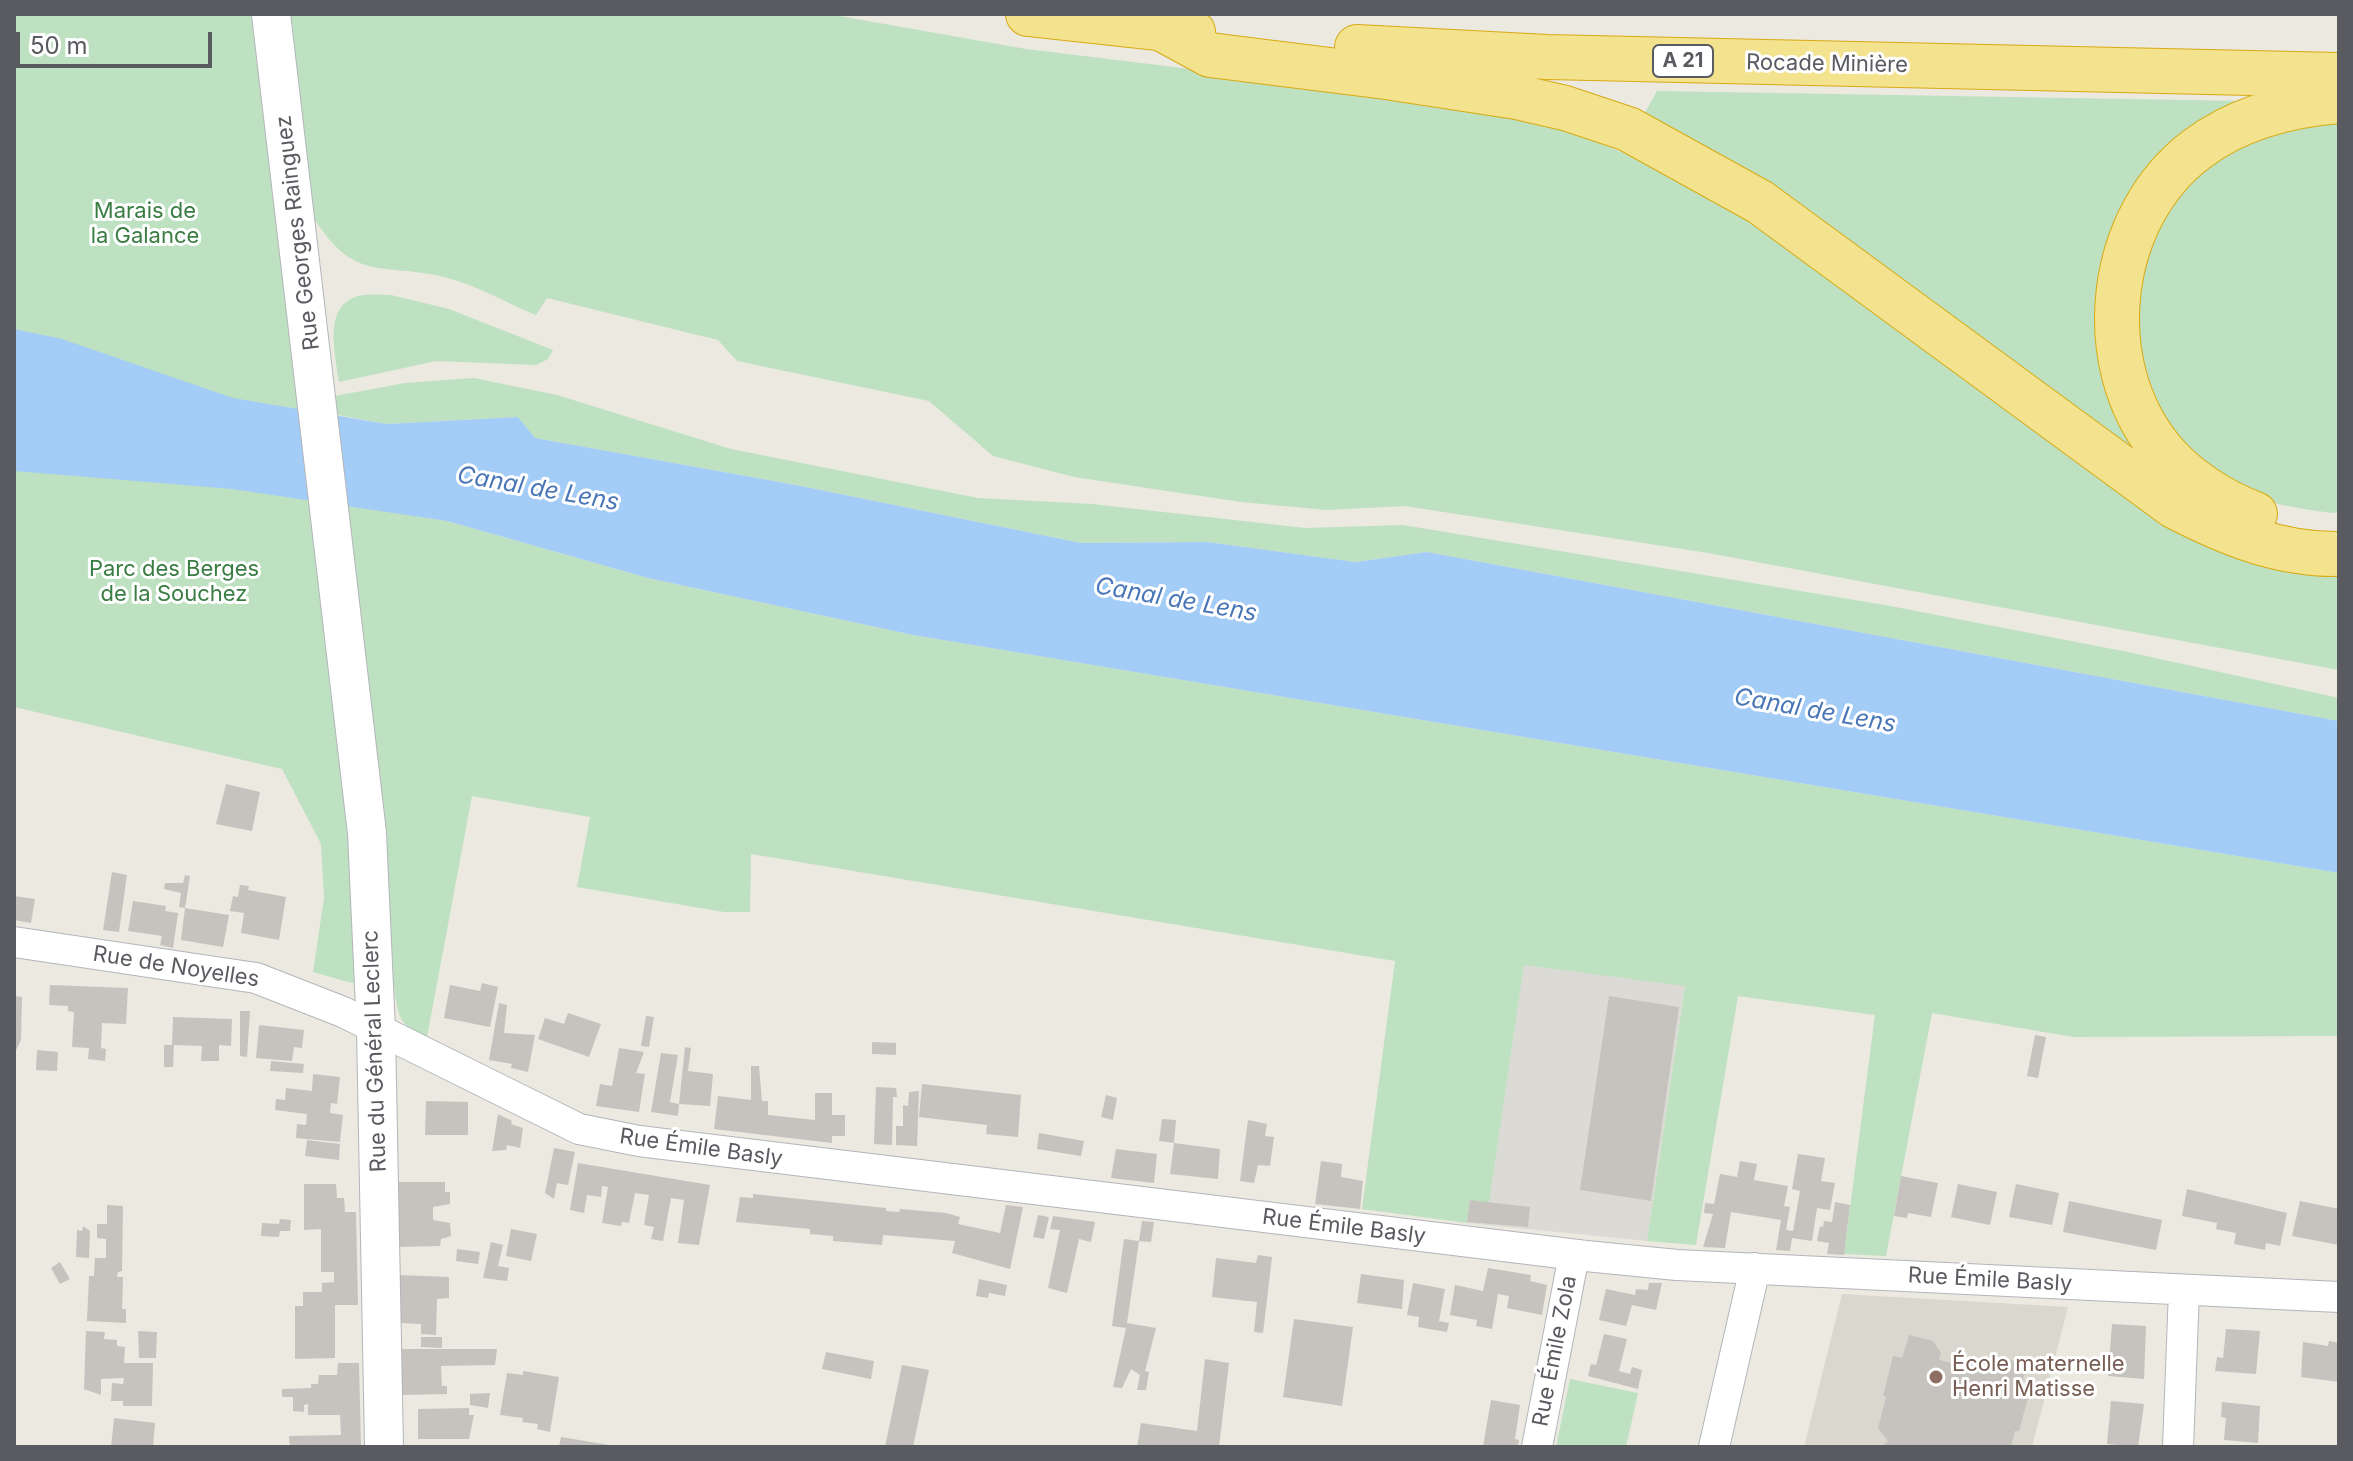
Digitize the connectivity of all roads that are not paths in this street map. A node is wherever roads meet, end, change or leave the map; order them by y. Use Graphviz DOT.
graph roads {
  1 [pos="271,14"];
  2 [pos="1028,14"];
  3 [pos="1164,30"];
  4 [pos="2339,75"];
  5 [pos="2339,101"];
  6 [pos="2339,530"];
  7 [pos="2339,554"];
  8 [pos="345,656"];
  9 [pos="14,942"];
  10 [pos="376,1030"];
  11 [pos="1574,1255"];
  12 [pos="1755,1268"];
  13 [pos="2184,1290"];
  14 [pos="2339,1297"];
  15 [pos="384,1447"];
  16 [pos="1537,1447"];
  17 [pos="1714,1447"];
  18 [pos="2178,1447"];
  1 -- 8 [label="street, Rue Georges Rainguez"];
  2 -- 3 [label="highway, Rocade Minière / A 21"];
  3 -- 4 [label="highway, Rocade Minière / A 21"];
  3 -- 7 [label="highway"];
  5 -- 6 [label="highway"];
  8 -- 10 [label="street, Rue du Général Leclerc"];
  9 -- 10 [label="street, Rue de Noyelles"];
  10 -- 11 [label="street, Rue Émile Basly"];
  10 -- 15 [label="street, Rue du Général Leclerc"];
  11 -- 12 [label="street, Rue Émile Basly"];
  11 -- 16 [label="street, Rue Émile Zola"];
  12 -- 13 [label="street, Rue Émile Basly"];
  12 -- 17 [label="street"];
  13 -- 14 [label="street, Rue Émile Basly"];
  13 -- 18 [label="street"];
}
